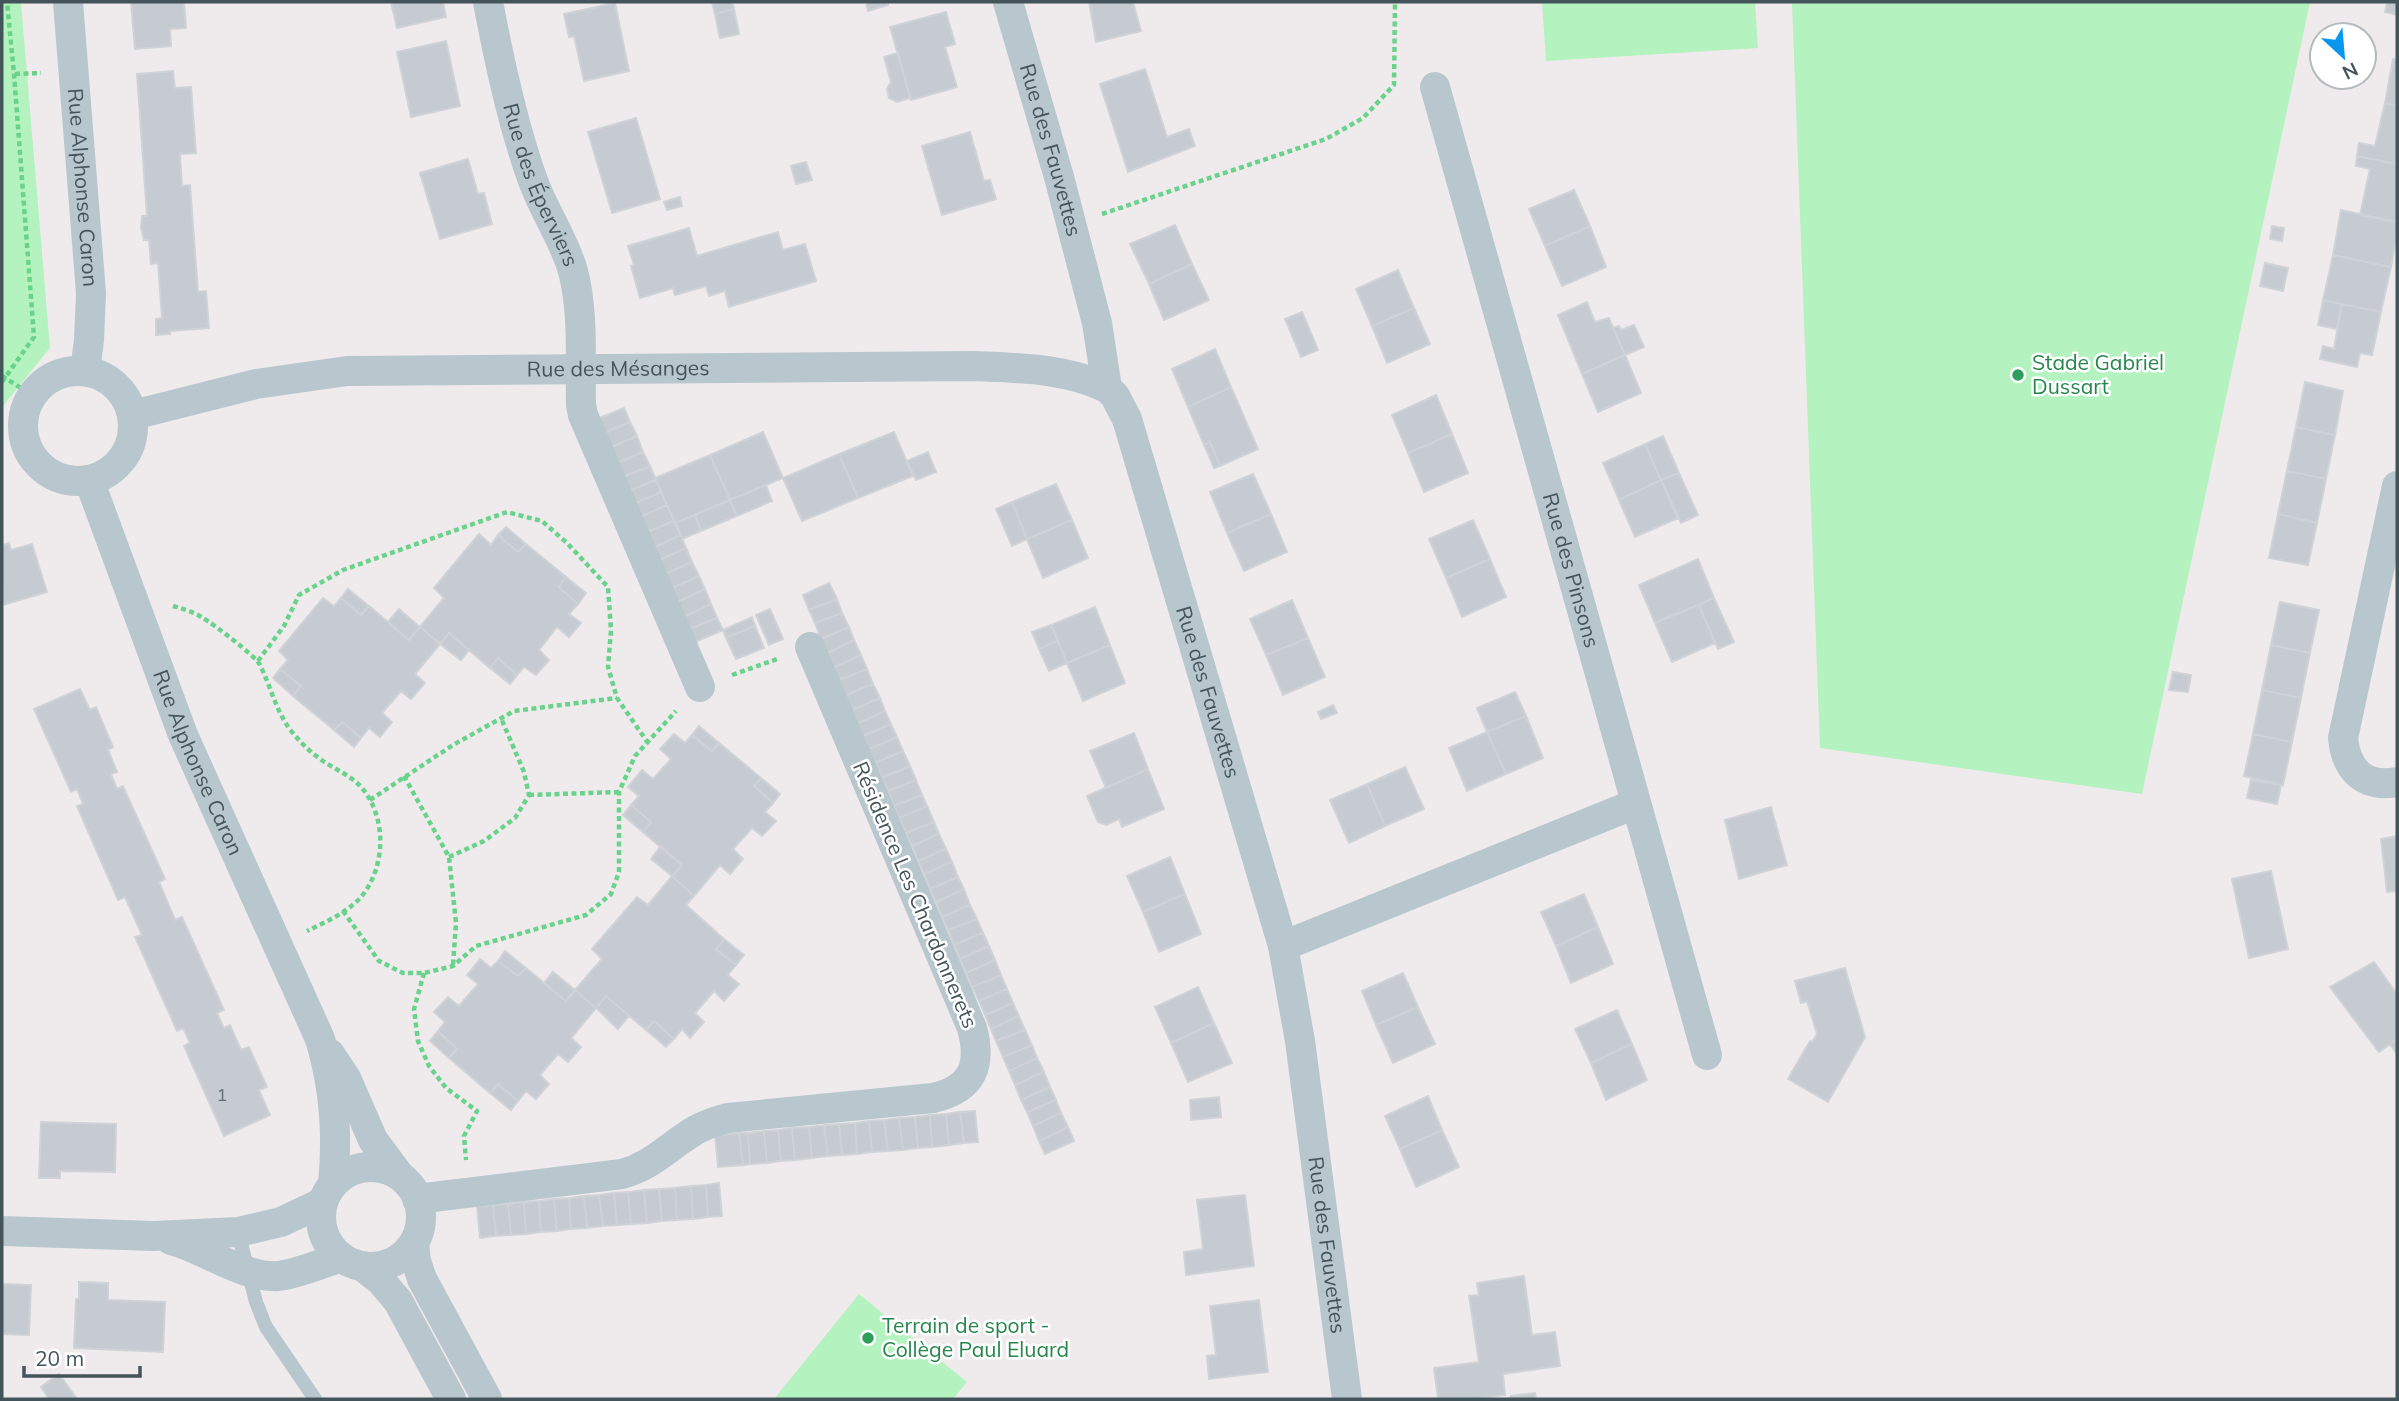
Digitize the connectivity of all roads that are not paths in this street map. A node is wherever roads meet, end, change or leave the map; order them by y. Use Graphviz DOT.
graph roads {
  1 [pos="68,2"];
  2 [pos="488,2"];
  3 [pos="1008,2"];
  4 [pos="1435,87"];
  5 [pos="580,367"];
  6 [pos="85,371"];
  7 [pos="1107,388"];
  8 [pos="132,415"];
  9 [pos="14,450"];
  10 [pos="89,480"];
  11 [pos="2397,486"];
  12 [pos="810,647"];
  13 [pos="700,687"];
  14 [pos="2397,782"];
  15 [pos="1635,804"];
  16 [pos="1283,946"];
  17 [pos="320,1039"];
  18 [pos="1707,1055"];
  19 [pos="399,1175"];
  20 [pos="328,1193"];
  21 [pos="417,1199"];
  22 [pos="2,1231"];
  23 [pos="238,1233"];
  24 [pos="154,1236"];
  25 [pos="414,1243"];
  26 [pos="352,1262"];
  27 [pos="248,1270"];
  28 [pos="315,1399"];
  29 [pos="451,1399"];
  30 [pos="487,1399"];
  31 [pos="1347,1399"];
  1 -- 6 [label="street, Rue Alphonse Caron"];
  2 -- 5 [label="street, Rue des Éperviers"];
  3 -- 7 [label="street, Rue des Fauvettes"];
  4 -- 15 [label="street, Rue des Pinsons"];
  5 -- 7 [label="street, Rue des Mésanges"];
  5 -- 8 [label="street, Rue des Mésanges"];
  5 -- 13 [label="street"];
  6 -- 8 [label="street"];
  6 -- 9 [label="street"];
  7 -- 16 [label="street, Rue des Fauvettes"];
  8 -- 10 [label="street"];
  9 -- 10 [label="street"];
  10 -- 17 [label="street, Rue Alphonse Caron"];
  11 -- 14 [label="street"];
  12 -- 21 [label="street, Résidence Les Chardonnerets"];
  15 -- 16 [label="street"];
  15 -- 18 [label="street, Rue des Pinsons"];
  16 -- 31 [label="street, Rue des Fauvettes"];
  17 -- 19 [label="street, Rue Alphonse Caron"];
  17 -- 20 [label="street, Rue Alphonse Caron"];
  19 -- 20 [label="street"];
  19 -- 21 [label="street"];
  20 -- 23 [label="street"];
  20 -- 26 [label="street"];
  21 -- 25 [label="street"];
  22 -- 24 [label="street"];
  23 -- 24 [label="street"];
  23 -- 27 [label="lane"];
  24 -- 27 [label="street"];
  25 -- 26 [label="street"];
  25 -- 30 [label="street"];
  26 -- 27 [label="street"];
  26 -- 29 [label="street"];
  27 -- 28 [label="lane"];
}
